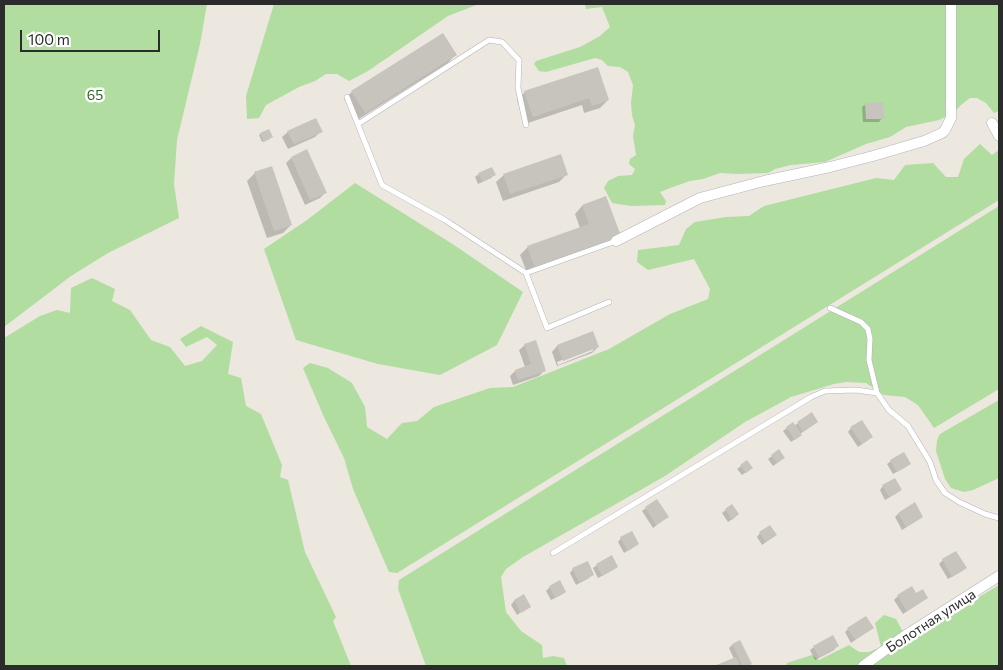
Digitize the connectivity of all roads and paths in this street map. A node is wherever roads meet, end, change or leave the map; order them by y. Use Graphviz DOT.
graph roads {
  1 [pos="951,4"];
  2 [pos="347,97"];
  3 [pos="992,123"];
  4 [pos="358,124"];
  5 [pos="526,124"];
  6 [pos="999,136"];
  7 [pos="616,241"];
  8 [pos="526,273"];
  9 [pos="609,302"];
  10 [pos="830,308"];
  11 [pos="877,393"];
  12 [pos="999,518"];
  13 [pos="553,553"];
  14 [pos="999,576"];
  15 [pos="863,666"];
  1 -- 7 [label="street"];
  2 -- 4 [label="lane"];
  3 -- 6 [label="street"];
  4 -- 5 [label="lane"];
  4 -- 8 [label="lane"];
  7 -- 8 [label="lane"];
  8 -- 9 [label="lane"];
  10 -- 11 [label="lane"];
  11 -- 12 [label="lane"];
  11 -- 13 [label="lane"];
  14 -- 15 [label="street, Болотная улица"];
}
